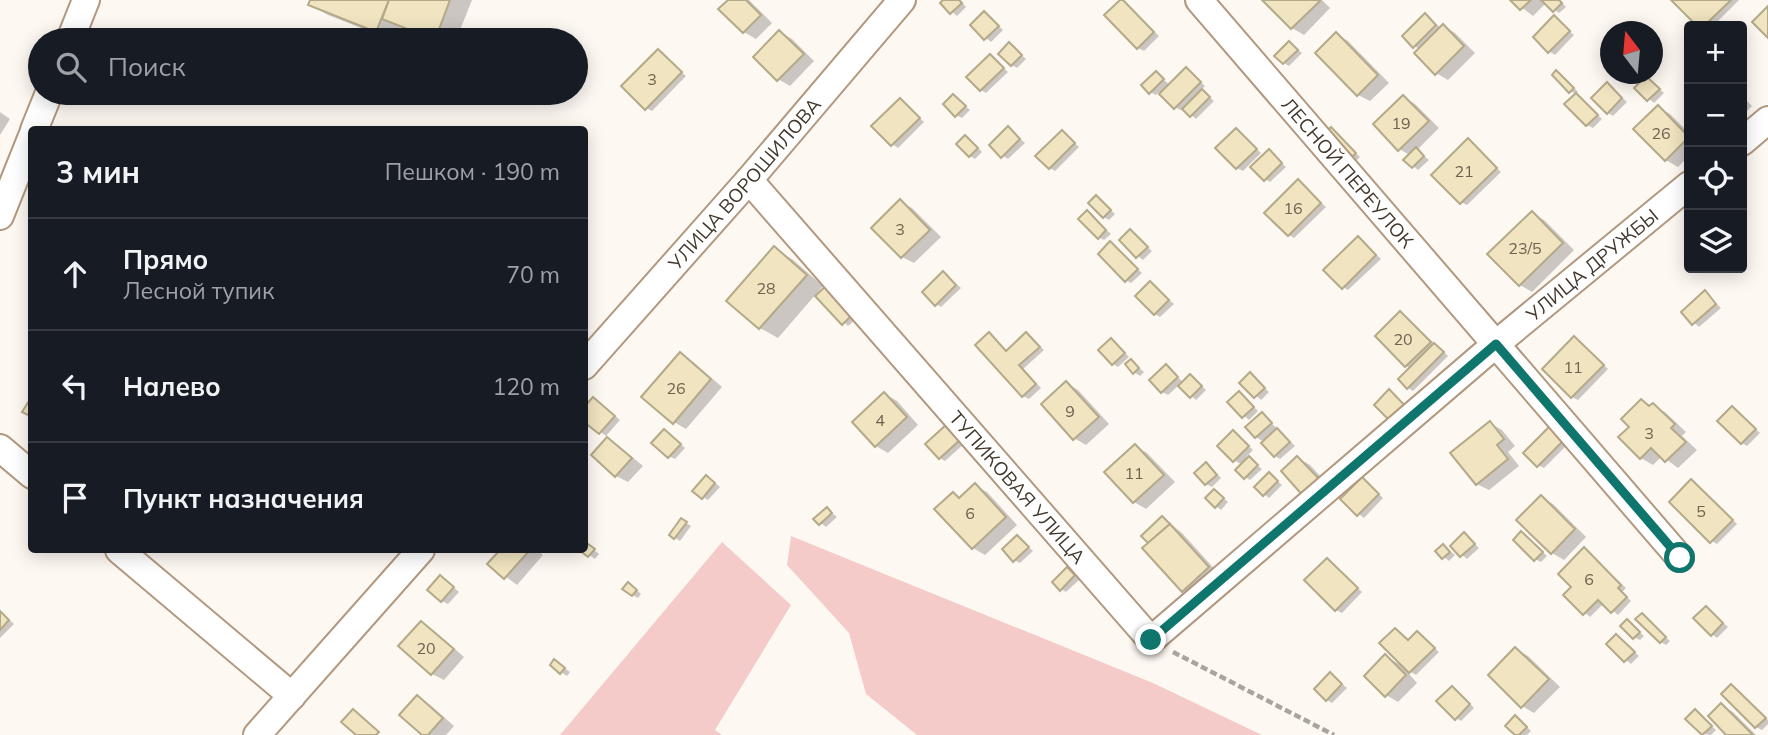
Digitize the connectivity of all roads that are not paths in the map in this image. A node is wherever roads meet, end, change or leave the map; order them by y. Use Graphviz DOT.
graph roads {
  1 [pos="86,0"];
  2 [pos="902,0"];
  3 [pos="1199,0"];
  4 [pos="75,28"];
  5 [pos="44,105"];
  6 [pos="1768,120"];
  7 [pos="36,126"];
  8 [pos="1747,138"];
  9 [pos="28,146"];
  10 [pos="749,180"];
  11 [pos="1684,189"];
  12 [pos="0,216"];
  13 [pos="1496,344"];
  14 [pos="588,361"];
  15 [pos="0,448"];
  16 [pos="28,472"];
  17 [pos="123,553"];
  18 [pos="418,553"];
  19 [pos="1680,558"];
  20 [pos="1151,640"];
  21 [pos="292,696"];
  22 [pos="257,735"];
  1 -- 4 [label="street"];
  2 -- 10 [label="street, УЛИЦА ВОРОШИЛОВА"];
  3 -- 13 [label="street, ЛЕСНОЙ ПЕРЕУЛОК"];
  5 -- 7 [label="street"];
  6 -- 8 [label="street"];
  9 -- 12 [label="street"];
  10 -- 14 [label="street, УЛИЦА ВОРОШИЛОВА"];
  10 -- 20 [label="street, ТУПИКОВАЯ УЛИЦА"];
  11 -- 13 [label="street, УЛИЦА ДРУЖБЫ"];
  13 -- 19 [label="street, ЛЕСНОЙ ПЕРЕУЛОК"];
  13 -- 20 [label="street, УЛИЦА ДРУЖБЫ"];
  15 -- 16 [label="street"];
  17 -- 21 [label="street"];
  18 -- 21 [label="street"];
  21 -- 22 [label="street"];
}
